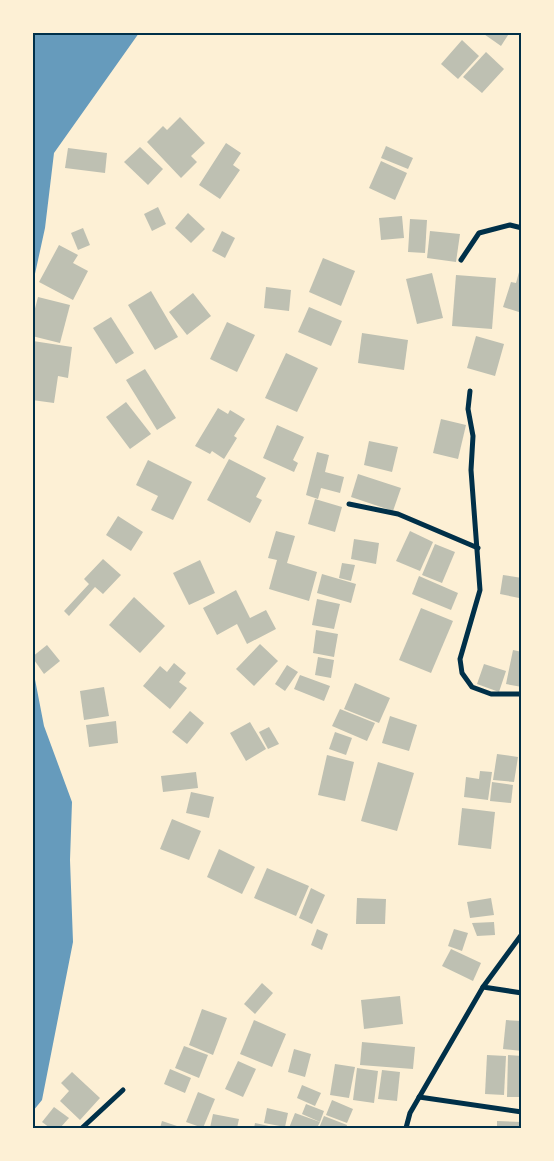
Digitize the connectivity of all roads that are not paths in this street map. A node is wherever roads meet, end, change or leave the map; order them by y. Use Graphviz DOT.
graph roads {
  1 [pos="522,228"];
  2 [pos="461,260"];
  3 [pos="470,391"];
  4 [pos="349,504"];
  5 [pos="478,548"];
  6 [pos="522,694"];
  7 [pos="522,934"];
  8 [pos="483,987"];
  9 [pos="522,993"];
  10 [pos="124,1090"];
  11 [pos="418,1097"];
  12 [pos="522,1112"];
  13 [pos="82,1128"];
  14 [pos="406,1128"];
  1 -- 2 [label="street"];
  3 -- 5 [label="street"];
  4 -- 5 [label="street"];
  5 -- 6 [label="street"];
  7 -- 8 [label="street"];
  8 -- 9 [label="street"];
  8 -- 11 [label="street"];
  10 -- 13 [label="street"];
  11 -- 12 [label="street"];
  11 -- 14 [label="street"];
}
